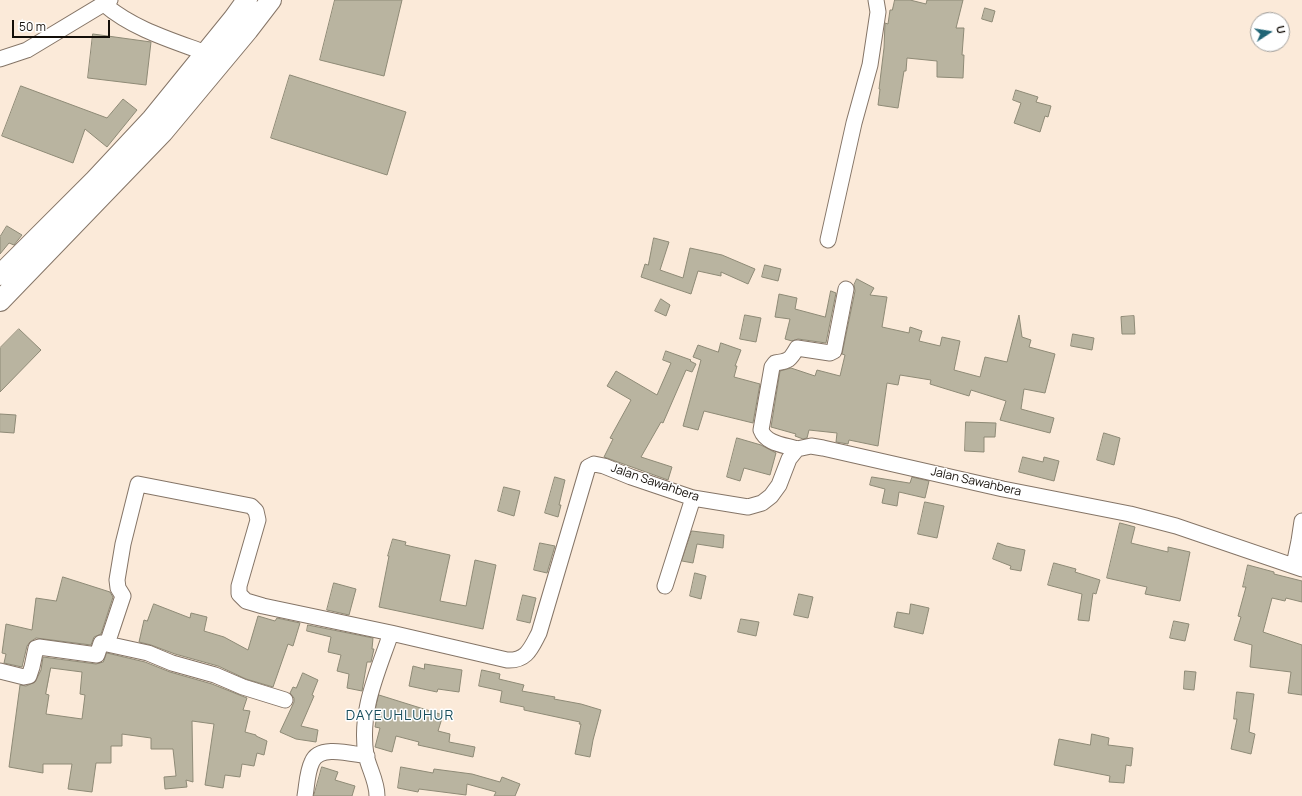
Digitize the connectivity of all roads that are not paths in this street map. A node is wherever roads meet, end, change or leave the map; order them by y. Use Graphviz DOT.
graph roads {
  1 [pos="247,0"];
  2 [pos="271,0"];
  3 [pos="876,0"];
  4 [pos="107,2"];
  5 [pos="206,53"];
  6 [pos="0,59"];
  7 [pos="157,126"];
  8 [pos="828,240"];
  9 [pos="0,275"];
  10 [pos="846,289"];
  11 [pos="0,301"];
  12 [pos="797,449"];
  13 [pos="693,498"];
  14 [pos="1302,521"];
  15 [pos="1298,567"];
  16 [pos="665,586"];
  17 [pos="391,633"];
  18 [pos="107,644"];
  19 [pos="0,671"];
  20 [pos="285,700"];
  21 [pos="366,756"];
  22 [pos="305,796"];
  23 [pos="377,796"];
  1 -- 5 [label="main road"];
  2 -- 7 [label="main road"];
  3 -- 8 [label="street"];
  4 -- 5 [label="street"];
  4 -- 6 [label="street"];
  5 -- 7 [label="main road"];
  7 -- 9 [label="main road"];
  7 -- 11 [label="main road"];
  10 -- 12 [label="street"];
  12 -- 13 [label="street, Jalan Sawahbera"];
  12 -- 15 [label="street, Jalan Sawahbera"];
  13 -- 16 [label="street"];
  13 -- 17 [label="street, Jalan Sawahbera"];
  14 -- 15 [label="street"];
  17 -- 18 [label="street"];
  17 -- 21 [label="street"];
  18 -- 19 [label="street"];
  18 -- 20 [label="street"];
  21 -- 22 [label="street"];
  21 -- 23 [label="street"];
}
